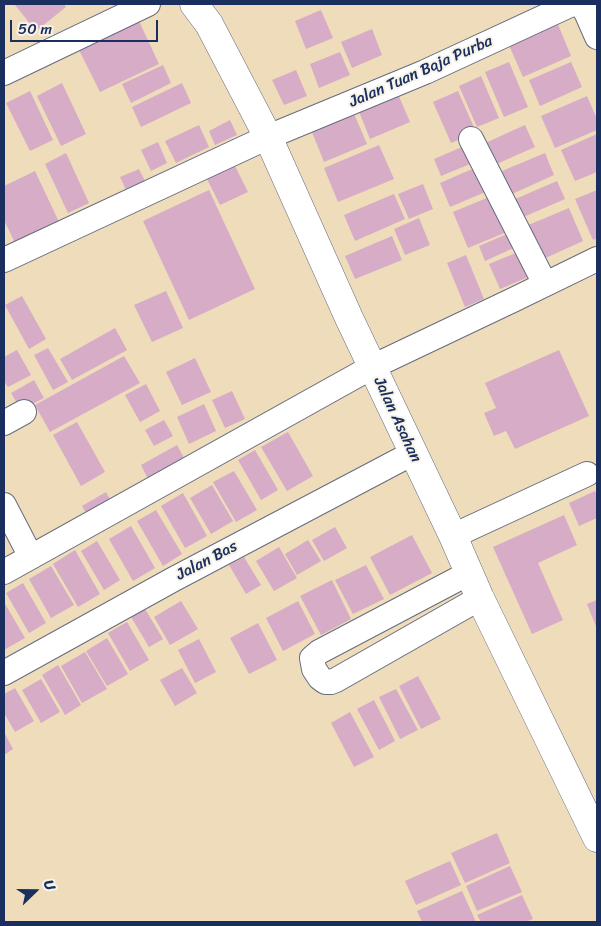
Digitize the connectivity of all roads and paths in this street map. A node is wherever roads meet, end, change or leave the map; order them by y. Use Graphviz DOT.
graph roads {
  1 [pos="148,4"];
  2 [pos="194,4"];
  3 [pos="572,4"];
  4 [pos="576,4"];
  5 [pos="597,37"];
  6 [pos="4,73"];
  7 [pos="268,137"];
  8 [pos="471,139"];
  9 [pos="597,259"];
  10 [pos="4,260"];
  11 [pos="545,284"];
  12 [pos="372,367"];
  13 [pos="24,412"];
  14 [pos="4,423"];
  15 [pos="413,453"];
  16 [pos="587,474"];
  17 [pos="4,505"];
  18 [pos="453,536"];
  19 [pos="31,557"];
  20 [pos="4,572"];
  21 [pos="475,586"];
  22 [pos="407,606"];
  23 [pos="418,633"];
  24 [pos="4,673"];
  25 [pos="597,838"];
  1 -- 6 [label="street"];
  2 -- 7 [label="main road, Jalan Asahan"];
  3 -- 7 [label="street, Jalan Tuan Baja Purba"];
  4 -- 5 [label="street"];
  7 -- 10 [label="street, Jalan Tuan Baja Purba"];
  7 -- 12 [label="main road, Jalan Asahan"];
  8 -- 11 [label="street"];
  9 -- 11 [label="street"];
  11 -- 12 [label="street"];
  12 -- 15 [label="main road, Jalan Asahan"];
  12 -- 19 [label="street"];
  13 -- 14 [label="street"];
  15 -- 18 [label="main road, Jalan Asahan"];
  15 -- 24 [label="street, Jalan Bas"];
  16 -- 18 [label="street"];
  17 -- 19 [label="street"];
  18 -- 21 [label="main road, Jalan Asahan"];
  19 -- 20 [label="street"];
  21 -- 22 [label="street"];
  21 -- 23 [label="street"];
  21 -- 25 [label="main road, Jalan Asahan"];
  22 -- 23 [label="street"];
  22 -- 23 [label="street"];
}
